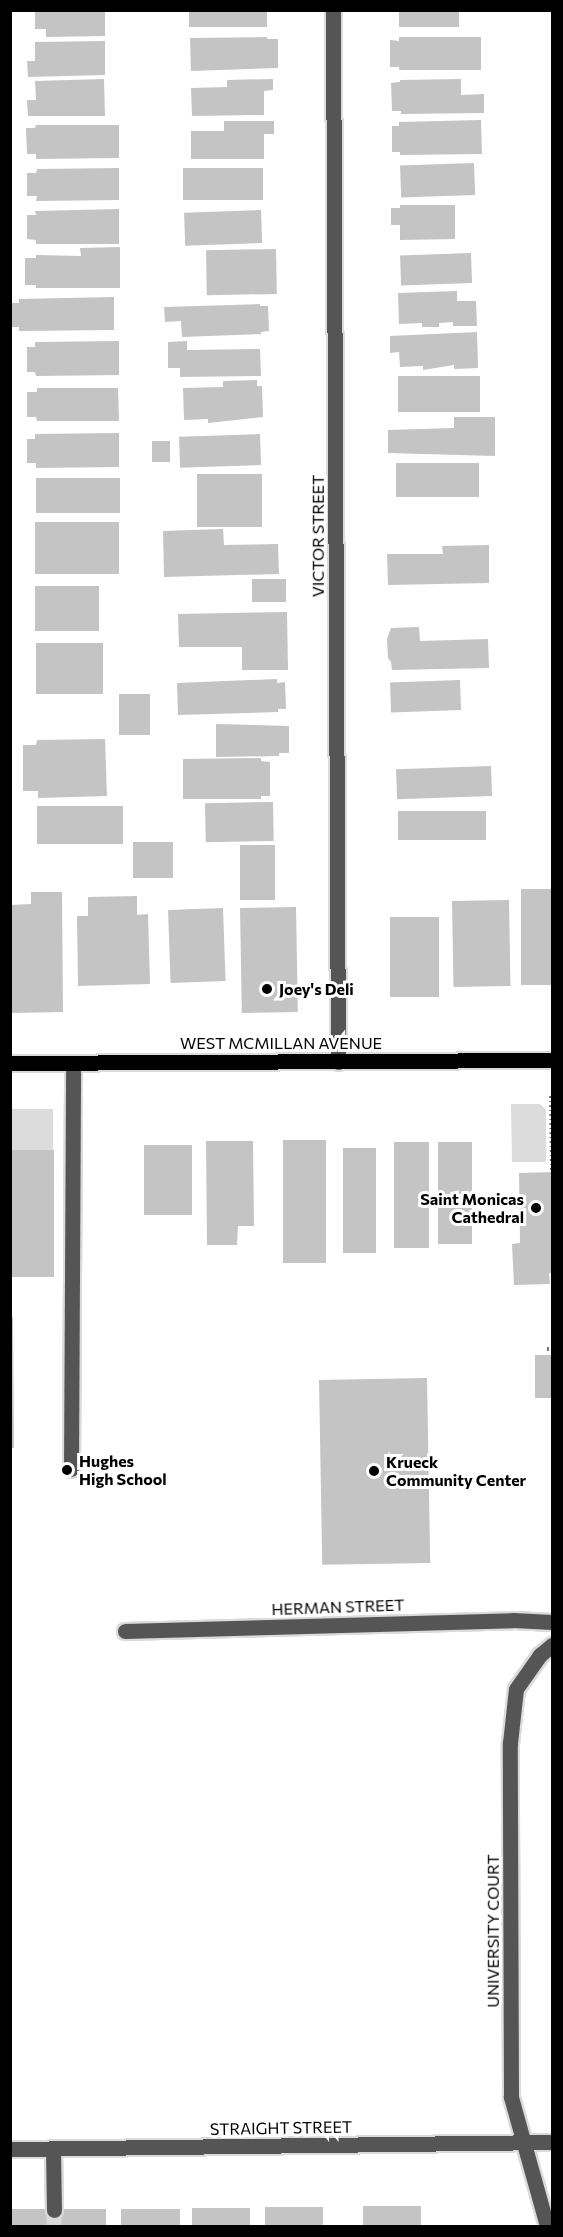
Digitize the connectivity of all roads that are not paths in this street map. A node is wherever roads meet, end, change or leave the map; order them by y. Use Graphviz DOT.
graph roads {
  1 [pos="333,10"];
  2 [pos="552,1060"];
  3 [pos="338,1062"];
  4 [pos="10,1063"];
  5 [pos="73,1063"];
  6 [pos="71,1469"];
  7 [pos="552,1622"];
  8 [pos="125,1631"];
  9 [pos="552,1644"];
  10 [pos="552,2142"];
  11 [pos="524,2143"];
  12 [pos="10,2149"];
  13 [pos="53,2149"];
  14 [pos="54,2210"];
  15 [pos="547,2226"];
  1 -- 3 [label="street, VICTOR STREET"];
  2 -- 3 [label="main road, WEST MCMILLAN AVENUE"];
  3 -- 5 [label="main road, WEST MCMILLAN AVENUE"];
  4 -- 5 [label="main road, WEST MCMILLAN AVENUE"];
  5 -- 6 [label="street"];
  7 -- 8 [label="street, HERMAN STREET"];
  9 -- 11 [label="street, UNIVERSITY COURT"];
  10 -- 11 [label="street, STRAIGHT STREET"];
  11 -- 13 [label="street, STRAIGHT STREET"];
  11 -- 15 [label="street, UNIVERSITY COURT"];
  12 -- 13 [label="street, STRAIGHT STREET"];
  13 -- 14 [label="street"];
}
